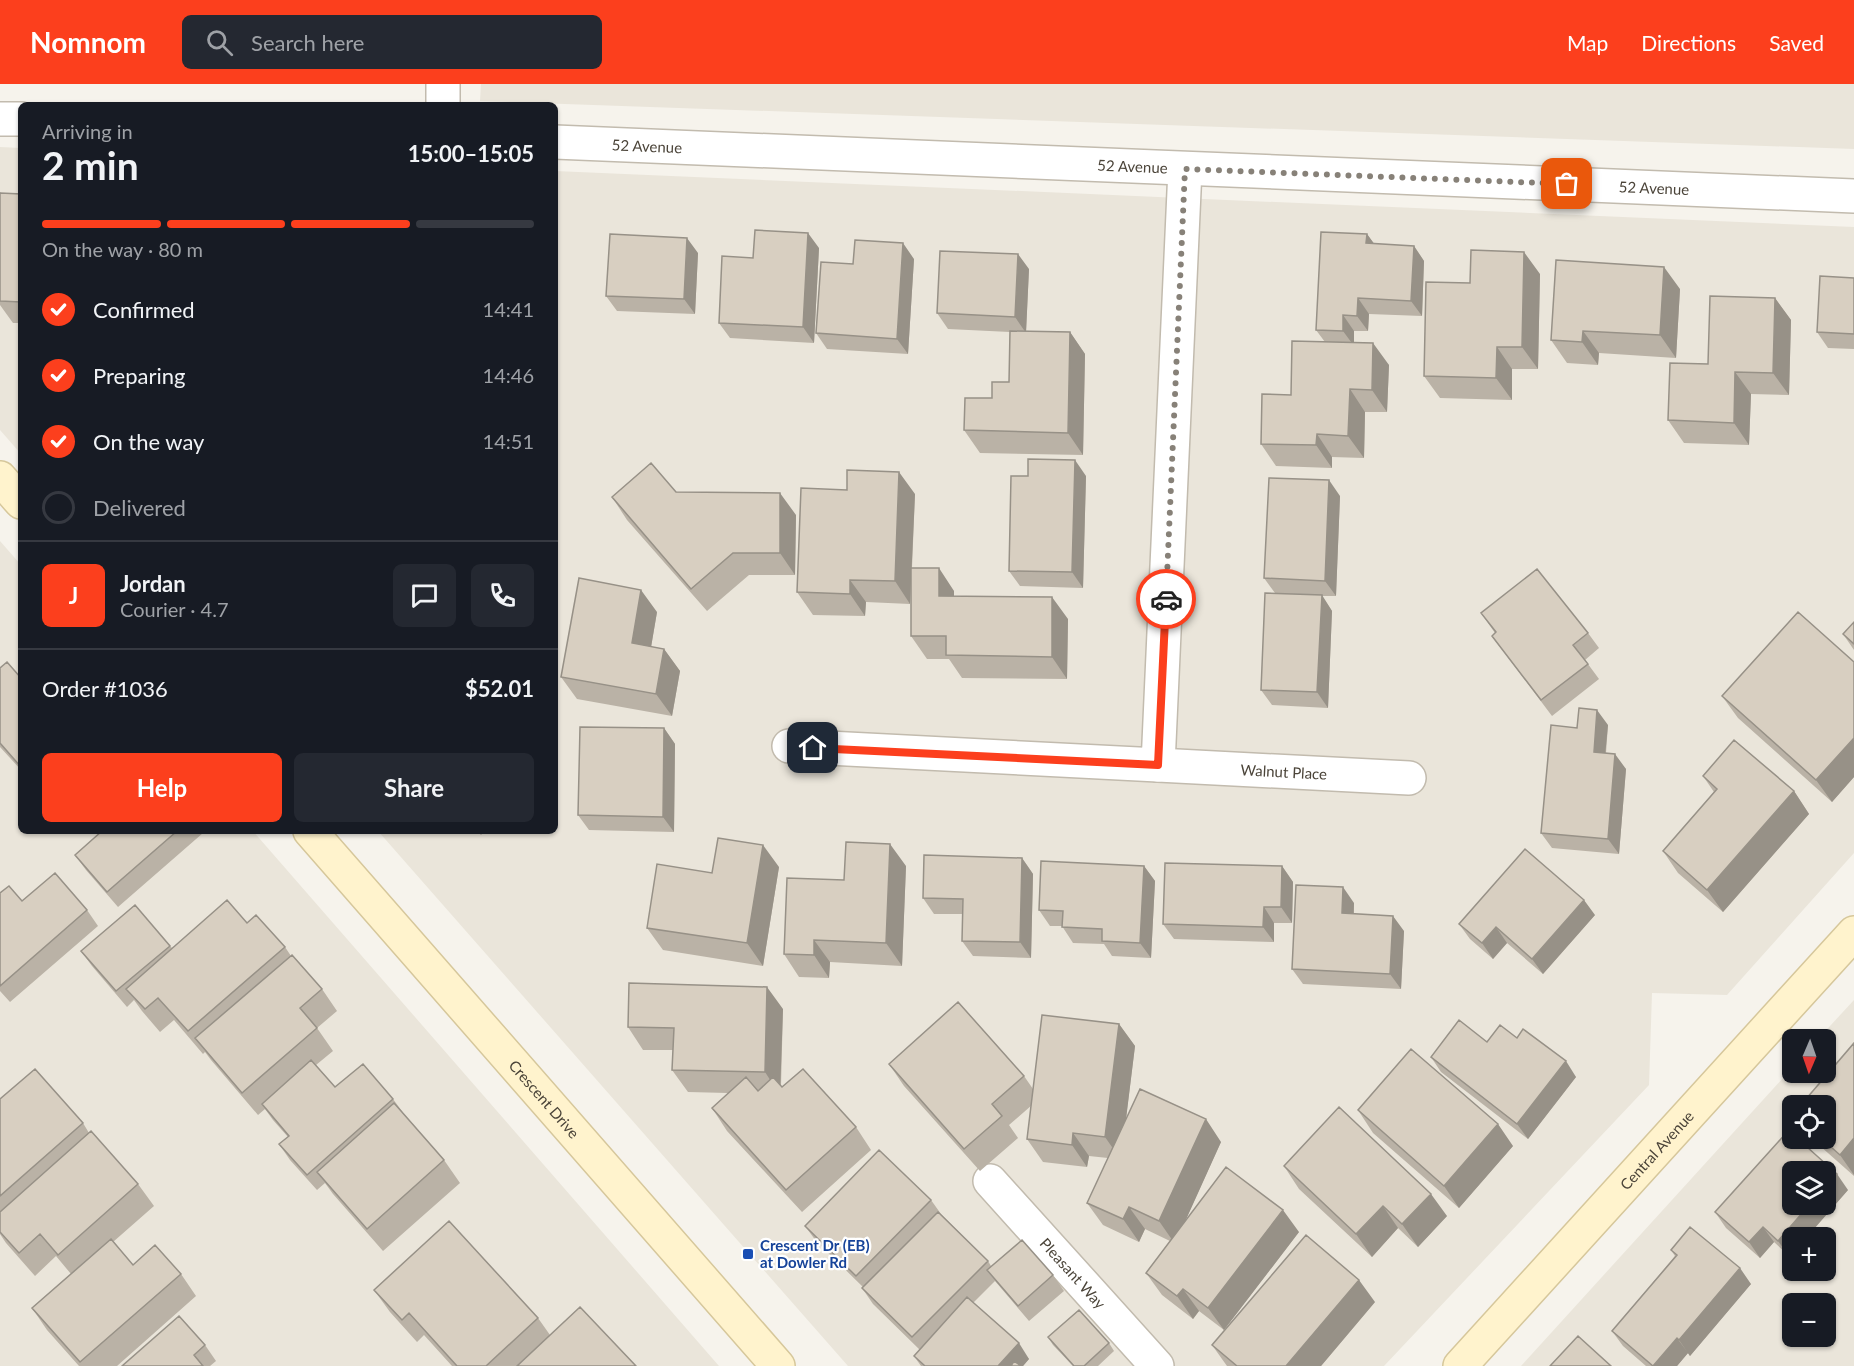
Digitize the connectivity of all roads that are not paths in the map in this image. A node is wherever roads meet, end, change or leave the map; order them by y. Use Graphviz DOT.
graph roads {
  1 [pos="444,84"];
  2 [pos="443,102"];
  3 [pos="0,118"];
  4 [pos="18,119"];
  5 [pos="558,142"];
  6 [pos="1185,169"];
  7 [pos="1854,196"];
  8 [pos="0,478"];
  9 [pos="18,499"];
  10 [pos="789,746"];
  11 [pos="1158,765"];
  12 [pos="1409,778"];
  13 [pos="313,834"];
  14 [pos="1854,933"];
  15 [pos="990,1181"];
  16 [pos="778,1366"];
  17 [pos="1157,1366"];
  18 [pos="1460,1366"];
  1 -- 2 [label="street"];
  3 -- 4 [label="street"];
  5 -- 6 [label="street, 52 Avenue"];
  6 -- 7 [label="street, 52 Avenue"];
  6 -- 11 [label="street"];
  8 -- 9 [label="street"];
  10 -- 11 [label="street, Walnut Place"];
  11 -- 12 [label="street, Walnut Place"];
  13 -- 16 [label="street, Crescent Drive"];
  14 -- 18 [label="street, Central Avenue"];
  15 -- 17 [label="street, Pleasant Way"];
}
